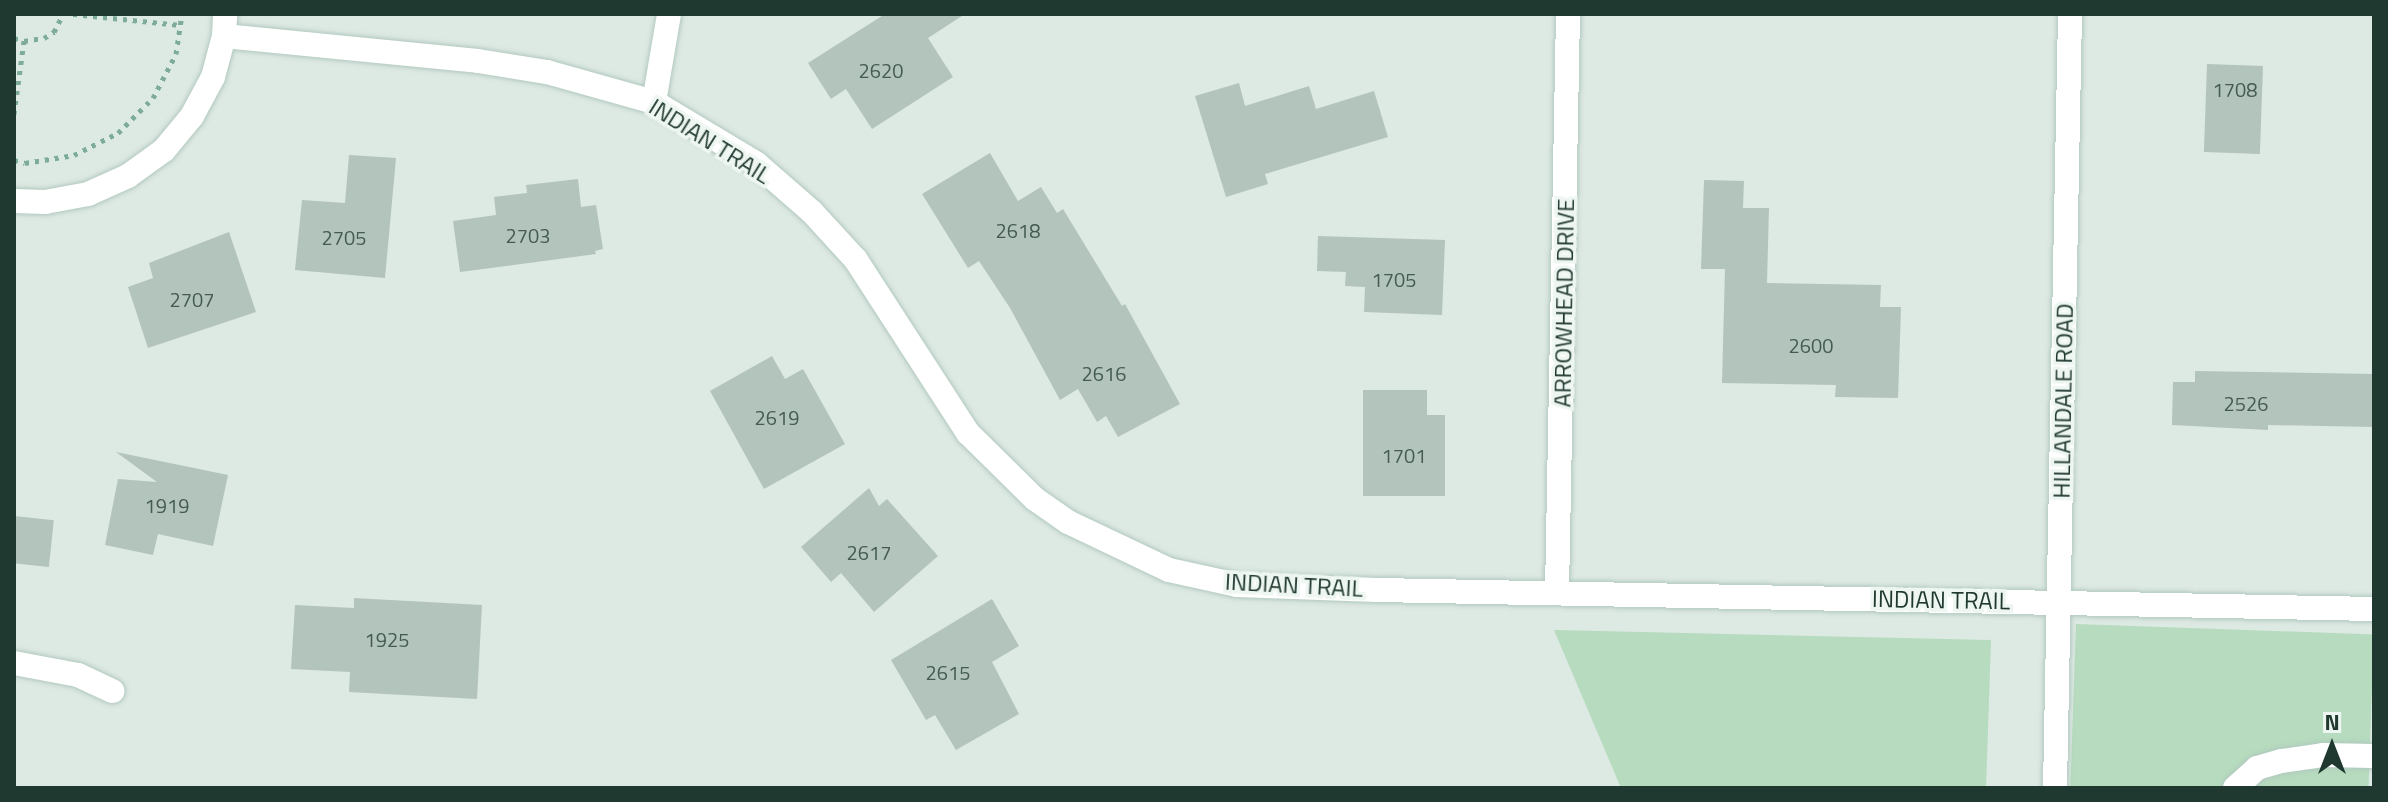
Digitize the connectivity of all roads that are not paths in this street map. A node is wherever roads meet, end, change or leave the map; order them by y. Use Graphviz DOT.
graph roads {
  1 [pos="669,14"];
  2 [pos="1568,14"];
  3 [pos="2070,14"];
  4 [pos="224,25"];
  5 [pos="654,102"];
  6 [pos="14,201"];
  7 [pos="1557,592"];
  8 [pos="2060,602"];
  9 [pos="2374,609"];
  10 [pos="14,663"];
  11 [pos="113,691"];
  12 [pos="2374,756"];
  13 [pos="2055,788"];
  14 [pos="2235,788"];
  1 -- 5 [label="street"];
  2 -- 7 [label="street, ARROWHEAD DRIVE"];
  3 -- 8 [label="street, HILLANDALE ROAD"];
  4 -- 5 [label="street, INDIAN TRAIL"];
  4 -- 6 [label="street, INDIAN TRAIL"];
  5 -- 7 [label="street, INDIAN TRAIL"];
  7 -- 8 [label="street, INDIAN TRAIL"];
  8 -- 9 [label="street, INDIAN TRAIL"];
  8 -- 13 [label="street, HILLANDALE ROAD"];
  10 -- 11 [label="street"];
  12 -- 14 [label="street"];
}
